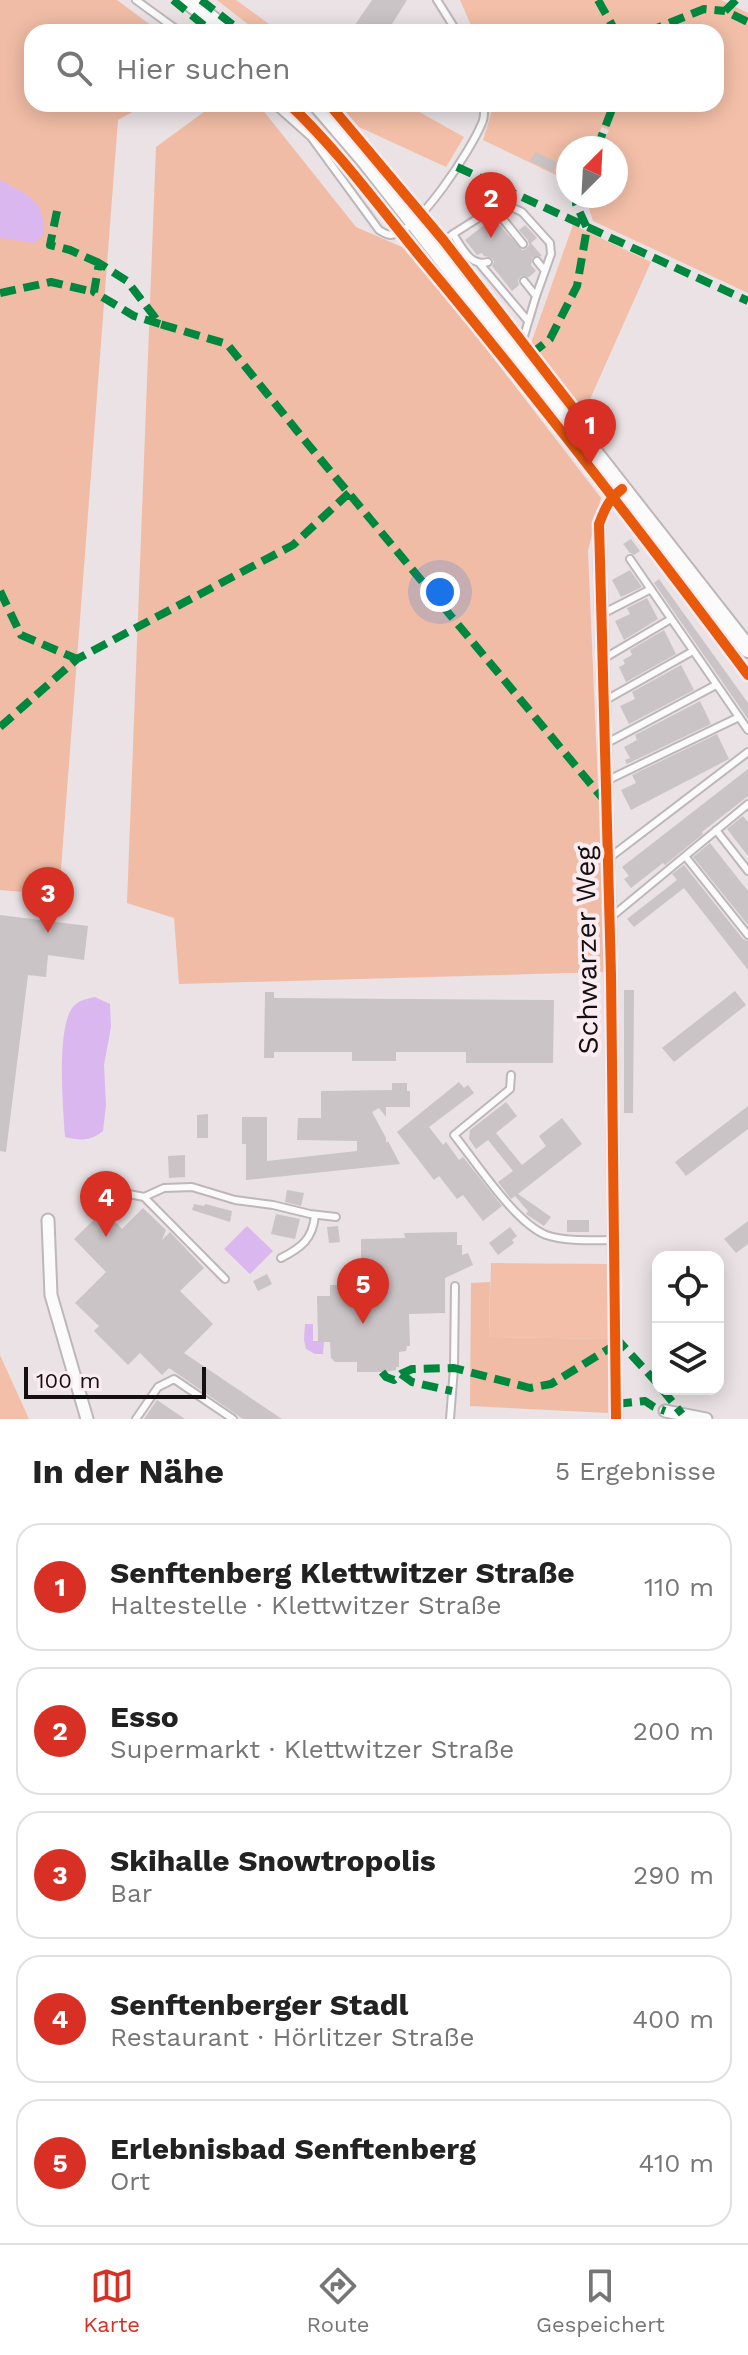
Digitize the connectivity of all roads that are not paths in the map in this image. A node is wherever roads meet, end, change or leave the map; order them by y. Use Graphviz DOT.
graph roads {
  1 [pos="136,0"];
  2 [pos="187,0"];
  3 [pos="437,0"];
  4 [pos="169,24"];
  5 [pos="218,24"];
  6 [pos="452,24"];
  7 [pos="283,112"];
  8 [pos="325,112"];
  9 [pos="484,112"];
  10 [pos="494,208"];
  11 [pos="413,221"];
  12 [pos="453,234"];
  13 [pos="523,244"];
  14 [pos="435,248"];
  15 [pos="537,261"];
  16 [pos="545,271"];
  17 [pos="524,281"];
  18 [pos="536,296"];
  19 [pos="528,321"];
  20 [pos="511,346"];
  21 [pos="622,489"];
  22 [pos="630,559"];
  23 [pos="651,589"];
  24 [pos="602,614"];
  25 [pos="671,619"];
  26 [pos="748,649"];
  27 [pos="693,651"];
  28 [pos="603,659"];
  29 [pos="716,685"];
  30 [pos="604,701"];
  31 [pos="739,717"];
  32 [pos="748,730"];
  33 [pos="605,744"];
  34 [pos="748,752"];
  35 [pos="606,781"];
  36 [pos="748,804"];
  37 [pos="716,830"];
  38 [pos="685,856"];
  39 [pos="609,858"];
  40 [pos="748,871"];
  41 [pos="610,918"];
  42 [pos="748,935"];
  43 [pos="511,1075"];
  44 [pos="93,1187"];
  45 [pos="144,1197"];
  46 [pos="315,1215"];
  47 [pos="336,1217"];
  48 [pos="48,1220"];
  49 [pos="614,1240"];
  50 [pos="281,1258"];
  51 [pos="225,1279"];
  52 [pos="455,1286"];
  53 [pos="665,1411"];
  54 [pos="87,1419"];
  55 [pos="136,1419"];
  56 [pos="233,1419"];
  57 [pos="450,1419"];
  58 [pos="616,1419"];
  59 [pos="706,1419"];
  1 -- 4 [label="lane"];
  2 -- 5 [label="main road"];
  3 -- 6 [label="lane"];
  7 -- 11 [label="lane"];
  8 -- 11 [label="main road"];
  9 -- 11 [label="lane"];
  10 -- 12 [label="lane"];
  10 -- 13 [label="lane"];
  10 -- 16 [label="lane"];
  11 -- 14 [label="main road"];
  12 -- 14 [label="lane"];
  12 -- 19 [label="lane"];
  14 -- 20 [label="main road"];
  15 -- 16 [label="lane"];
  16 -- 18 [label="lane"];
  17 -- 18 [label="lane"];
  18 -- 19 [label="lane"];
  19 -- 20 [label="lane"];
  20 -- 21 [label="main road"];
  21 -- 24 [label="street, Schwarzer Weg"];
  21 -- 26 [label="main road"];
  22 -- 23 [label="lane"];
  23 -- 24 [label="lane"];
  23 -- 25 [label="lane"];
  24 -- 28 [label="street, Schwarzer Weg"];
  25 -- 27 [label="lane"];
  25 -- 28 [label="lane"];
  27 -- 29 [label="lane"];
  27 -- 30 [label="lane"];
  28 -- 30 [label="street, Schwarzer Weg"];
  29 -- 31 [label="lane"];
  29 -- 33 [label="lane"];
  30 -- 33 [label="street, Schwarzer Weg"];
  31 -- 32 [label="lane"];
  31 -- 35 [label="lane"];
  33 -- 35 [label="street, Schwarzer Weg"];
  34 -- 39 [label="lane"];
  35 -- 39 [label="street, Schwarzer Weg"];
  36 -- 37 [label="lane"];
  37 -- 38 [label="lane"];
  37 -- 40 [label="lane"];
  38 -- 41 [label="lane"];
  38 -- 42 [label="lane"];
  39 -- 41 [label="street, Schwarzer Weg"];
  41 -- 49 [label="street, Schwarzer Weg"];
  43 -- 49 [label="lane"];
  44 -- 45 [label="lane"];
  45 -- 46 [label="lane"];
  45 -- 51 [label="lane"];
  46 -- 47 [label="lane"];
  46 -- 50 [label="lane"];
  48 -- 54 [label="street"];
  49 -- 58 [label="street, Schwarzer Weg"];
  52 -- 57 [label="lane"];
  53 -- 59 [label="street"];
  55 -- 56 [label="lane"];
}
